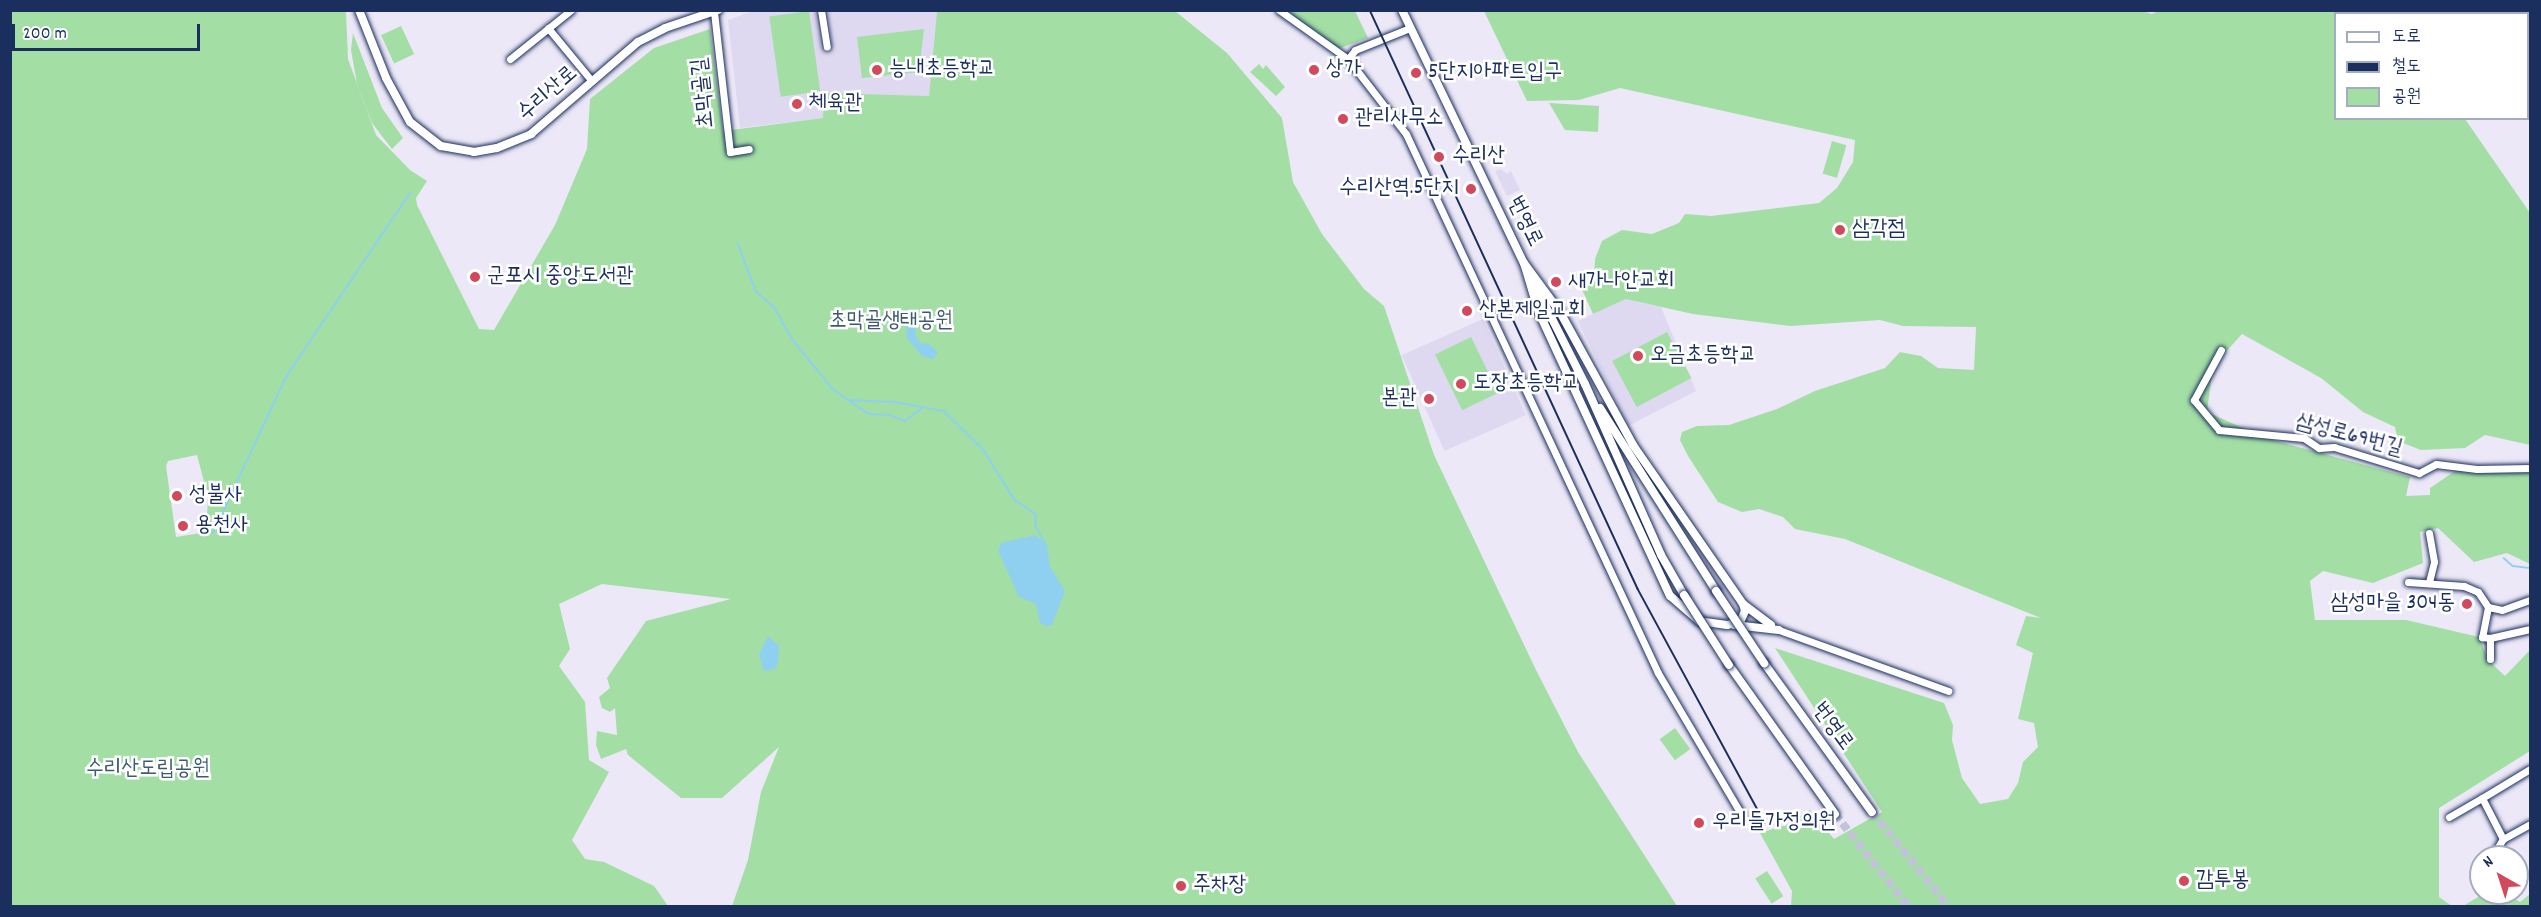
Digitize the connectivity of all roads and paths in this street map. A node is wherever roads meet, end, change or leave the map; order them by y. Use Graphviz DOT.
graph roads {
  1 [pos="359,10"];
  2 [pos="571,10"];
  3 [pos="821,10"];
  4 [pos="1279,10"];
  5 [pos="1402,10"];
  6 [pos="716,11"];
  7 [pos="549,28"];
  8 [pos="1410,28"];
  9 [pos="827,47"];
  10 [pos="510,59"];
  11 [pos="1348,59"];
  12 [pos="591,80"];
  13 [pos="749,149"];
  14 [pos="1524,263"];
  15 [pos="2221,350"];
  16 [pos="1585,384"];
  17 [pos="2530,468"];
  18 [pos="2429,533"];
  19 [pos="2408,582"];
  20 [pos="2429,582"];
  21 [pos="2530,600"];
  22 [pos="1743,604"];
  23 [pos="2488,607"];
  24 [pos="1727,625"];
  25 [pos="2530,629"];
  26 [pos="1779,630"];
  27 [pos="2486,637"];
  28 [pos="2490,659"];
  29 [pos="1948,691"];
  30 [pos="2530,770"];
  31 [pos="2482,798"];
  32 [pos="1872,812"];
  33 [pos="1741,814"];
  34 [pos="1835,814"];
  35 [pos="2449,817"];
  36 [pos="2530,824"];
  37 [pos="2503,839"];
  38 [pos="2499,845"];
  1 -- 12 [label="street, 수리산로"];
  2 -- 7 [label="street"];
  3 -- 9 [label="street"];
  4 -- 11 [label="street"];
  5 -- 8 [label="street, 번영로"];
  6 -- 12 [label="street, 수리산로"];
  6 -- 13 [label="street, 초막골길"];
  7 -- 10 [label="street"];
  7 -- 12 [label="street"];
  8 -- 11 [label="street"];
  8 -- 14 [label="street, 번영로"];
  11 -- 33 [label="street"];
  14 -- 16 [label="street, 번영로"];
  14 -- 22 [label="street"];
  14 -- 24 [label="street"];
  15 -- 17 [label="street, 삼성로69번길"];
  16 -- 32 [label="street, 번영로, bridge"];
  16 -- 34 [label="street, 번영로, bridge"];
  18 -- 20 [label="street"];
  19 -- 20 [label="street"];
  20 -- 23 [label="street"];
  21 -- 23 [label="street"];
  22 -- 24 [label="street"];
  22 -- 26 [label="street"];
  23 -- 27 [label="street"];
  24 -- 26 [label="street"];
  25 -- 27 [label="street"];
  26 -- 29 [label="street"];
  27 -- 28 [label="street"];
  30 -- 31 [label="street"];
  31 -- 35 [label="street"];
  31 -- 37 [label="street"];
  36 -- 37 [label="street"];
  37 -- 38 [label="street"];
}
